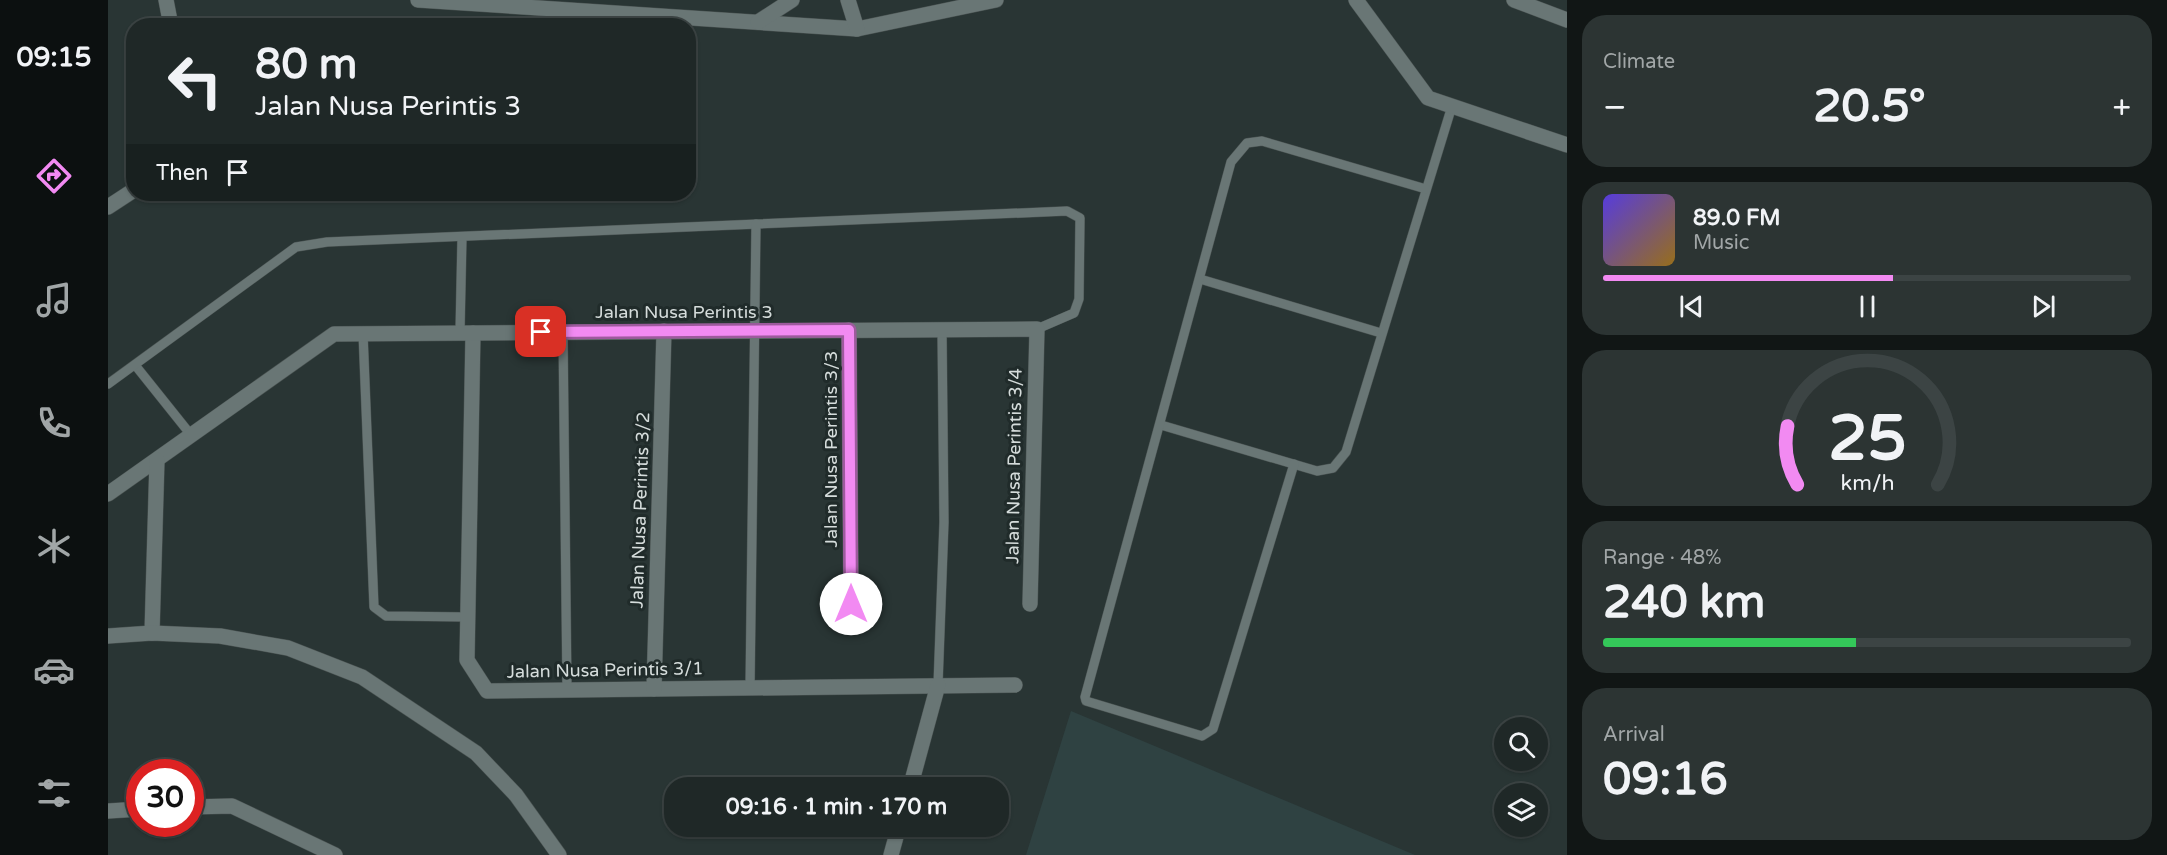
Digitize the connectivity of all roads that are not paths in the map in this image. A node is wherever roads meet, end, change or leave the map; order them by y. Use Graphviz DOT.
graph roads {
  1 [pos="166,0"];
  2 [pos="418,0"];
  3 [pos="792,0"];
  4 [pos="848,0"];
  5 [pos="996,0"];
  6 [pos="1356,0"];
  7 [pos="1514,0"];
  8 [pos="169,18"];
  9 [pos="1567,20"];
  10 [pos="758,22"];
  11 [pos="857,29"];
  12 [pos="1452,106"];
  13 [pos="1567,145"];
  14 [pos="1426,189"];
  15 [pos="126,195"];
  16 [pos="108,207"];
  17 [pos="756,224"];
  18 [pos="462,237"];
  19 [pos="1200,279"];
  20 [pos="1037,329"];
  21 [pos="849,330"];
  22 [pos="942,330"];
  23 [pos="754,331"];
  24 [pos="466,332"];
  25 [pos="563,332"];
  26 [pos="664,332"];
  27 [pos="363,333"];
  28 [pos="1381,333"];
  29 [pos="135,365"];
  30 [pos="108,384"];
  31 [pos="1161,425"];
  32 [pos="191,435"];
  33 [pos="157,460"];
  34 [pos="1294,464"];
  35 [pos="108,494"];
  36 [pos="851,604"];
  37 [pos="1030,604"];
  38 [pos="468,617"];
  39 [pos="152,633"];
  40 [pos="108,636"];
  41 [pos="938,685"];
  42 [pos="1015,685"];
  43 [pos="750,688"];
  44 [pos="654,689"];
  45 [pos="567,690"];
  46 [pos="913,777"];
  47 [pos="204,807"];
  48 [pos="126,810"];
  49 [pos="108,811"];
  50 [pos="896,837"];
  51 [pos="335,855"];
  52 [pos="559,855"];
  53 [pos="891,855"];
  1 -- 8 [label="street"];
  2 -- 10 [label="street"];
  3 -- 10 [label="street"];
  4 -- 11 [label="street"];
  5 -- 11 [label="street"];
  6 -- 12 [label="street"];
  7 -- 9 [label="street"];
  10 -- 11 [label="street"];
  12 -- 13 [label="street"];
  12 -- 14 [label="lane"];
  14 -- 19 [label="lane"];
  14 -- 28 [label="lane"];
  15 -- 16 [label="street"];
  17 -- 18 [label="lane"];
  17 -- 20 [label="lane"];
  17 -- 23 [label="lane"];
  18 -- 24 [label="lane"];
  18 -- 29 [label="lane"];
  19 -- 28 [label="lane"];
  19 -- 31 [label="lane"];
  20 -- 22 [label="street, Jalan Nusa Perintis 3"];
  20 -- 37 [label="street, Jalan Nusa Perintis 3/4"];
  21 -- 22 [label="street, Jalan Nusa Perintis 3"];
  21 -- 23 [label="street, Jalan Nusa Perintis 3"];
  21 -- 36 [label="street, Jalan Nusa Perintis 3/3"];
  22 -- 41 [label="lane"];
  23 -- 26 [label="street, Jalan Nusa Perintis 3"];
  23 -- 43 [label="lane"];
  24 -- 25 [label="street, Jalan Nusa Perintis 3"];
  24 -- 27 [label="street, Jalan Nusa Perintis 3"];
  24 -- 38 [label="street, Jalan Nusa Perintis 3/1"];
  25 -- 26 [label="street, Jalan Nusa Perintis 3"];
  25 -- 45 [label="lane"];
  26 -- 44 [label="street, Jalan Nusa Perintis 3/2"];
  27 -- 32 [label="street, Jalan Nusa Perintis 3"];
  27 -- 38 [label="lane"];
  28 -- 34 [label="lane"];
  29 -- 30 [label="lane"];
  29 -- 32 [label="lane"];
  31 -- 34 [label="lane"];
  31 -- 34 [label="lane"];
  32 -- 33 [label="street, Jalan Nusa Perintis 3"];
  33 -- 35 [label="street, Jalan Nusa Perintis 3"];
  33 -- 39 [label="street"];
  38 -- 45 [label="street, Jalan Nusa Perintis 3/1"];
  39 -- 40 [label="street"];
  39 -- 52 [label="street"];
  41 -- 42 [label="street, Jalan Nusa Perintis 3/1"];
  41 -- 43 [label="street, Jalan Nusa Perintis 3/1"];
  41 -- 46 [label="street"];
  43 -- 44 [label="street, Jalan Nusa Perintis 3/1"];
  44 -- 45 [label="street, Jalan Nusa Perintis 3/1"];
  47 -- 51 [label="street"];
  48 -- 49 [label="street"];
  50 -- 53 [label="street"];
}
